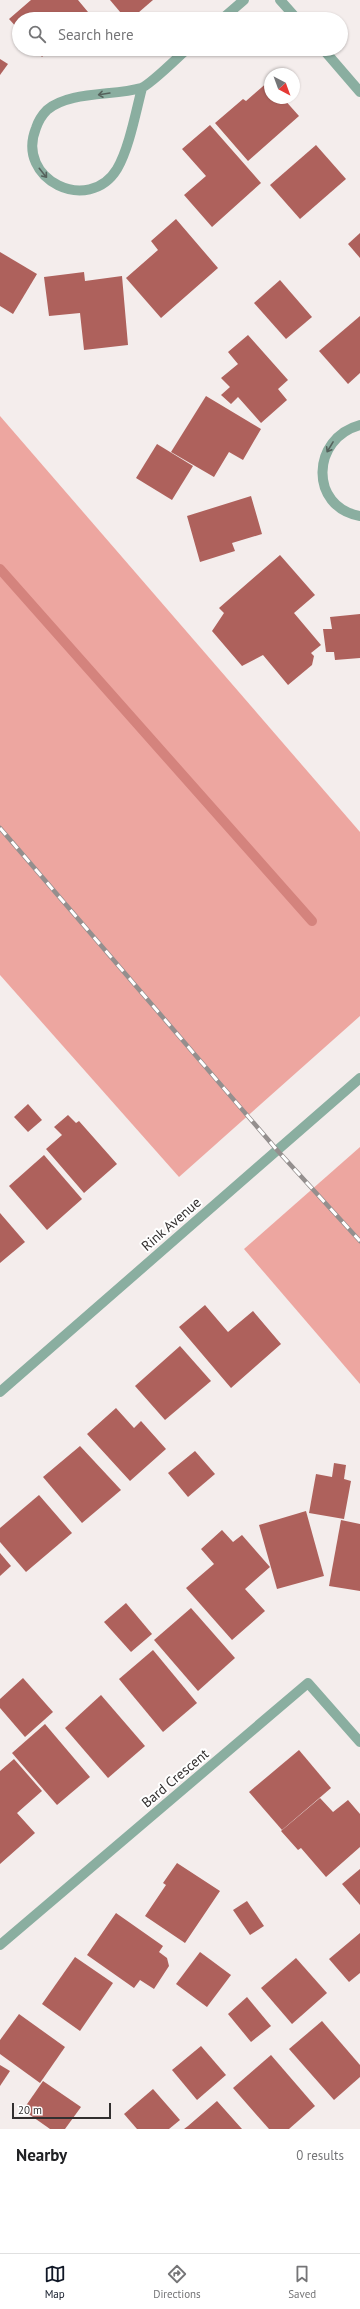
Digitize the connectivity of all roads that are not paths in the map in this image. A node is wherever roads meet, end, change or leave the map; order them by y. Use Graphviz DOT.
graph roads {
  1 [pos="244,0"];
  2 [pos="280,0"];
  3 [pos="230,12"];
  4 [pos="291,12"];
  5 [pos="179,56"];
  6 [pos="329,56"];
  7 [pos="142,88"];
  8 [pos="360,92"];
  9 [pos="360,426"];
  10 [pos="360,516"];
  11 [pos="360,1078"];
  12 [pos="0,1392"];
  13 [pos="360,1742"];
  14 [pos="0,1945"];
  1 -- 3 [label="street"];
  2 -- 4 [label="street"];
  5 -- 7 [label="street"];
  6 -- 8 [label="street"];
  7 -- 7 [label="street, one-way"];
  9 -- 10 [label="street, one-way"];
  11 -- 12 [label="street, Rink Avenue"];
  13 -- 14 [label="street, Bard Crescent"];
}
